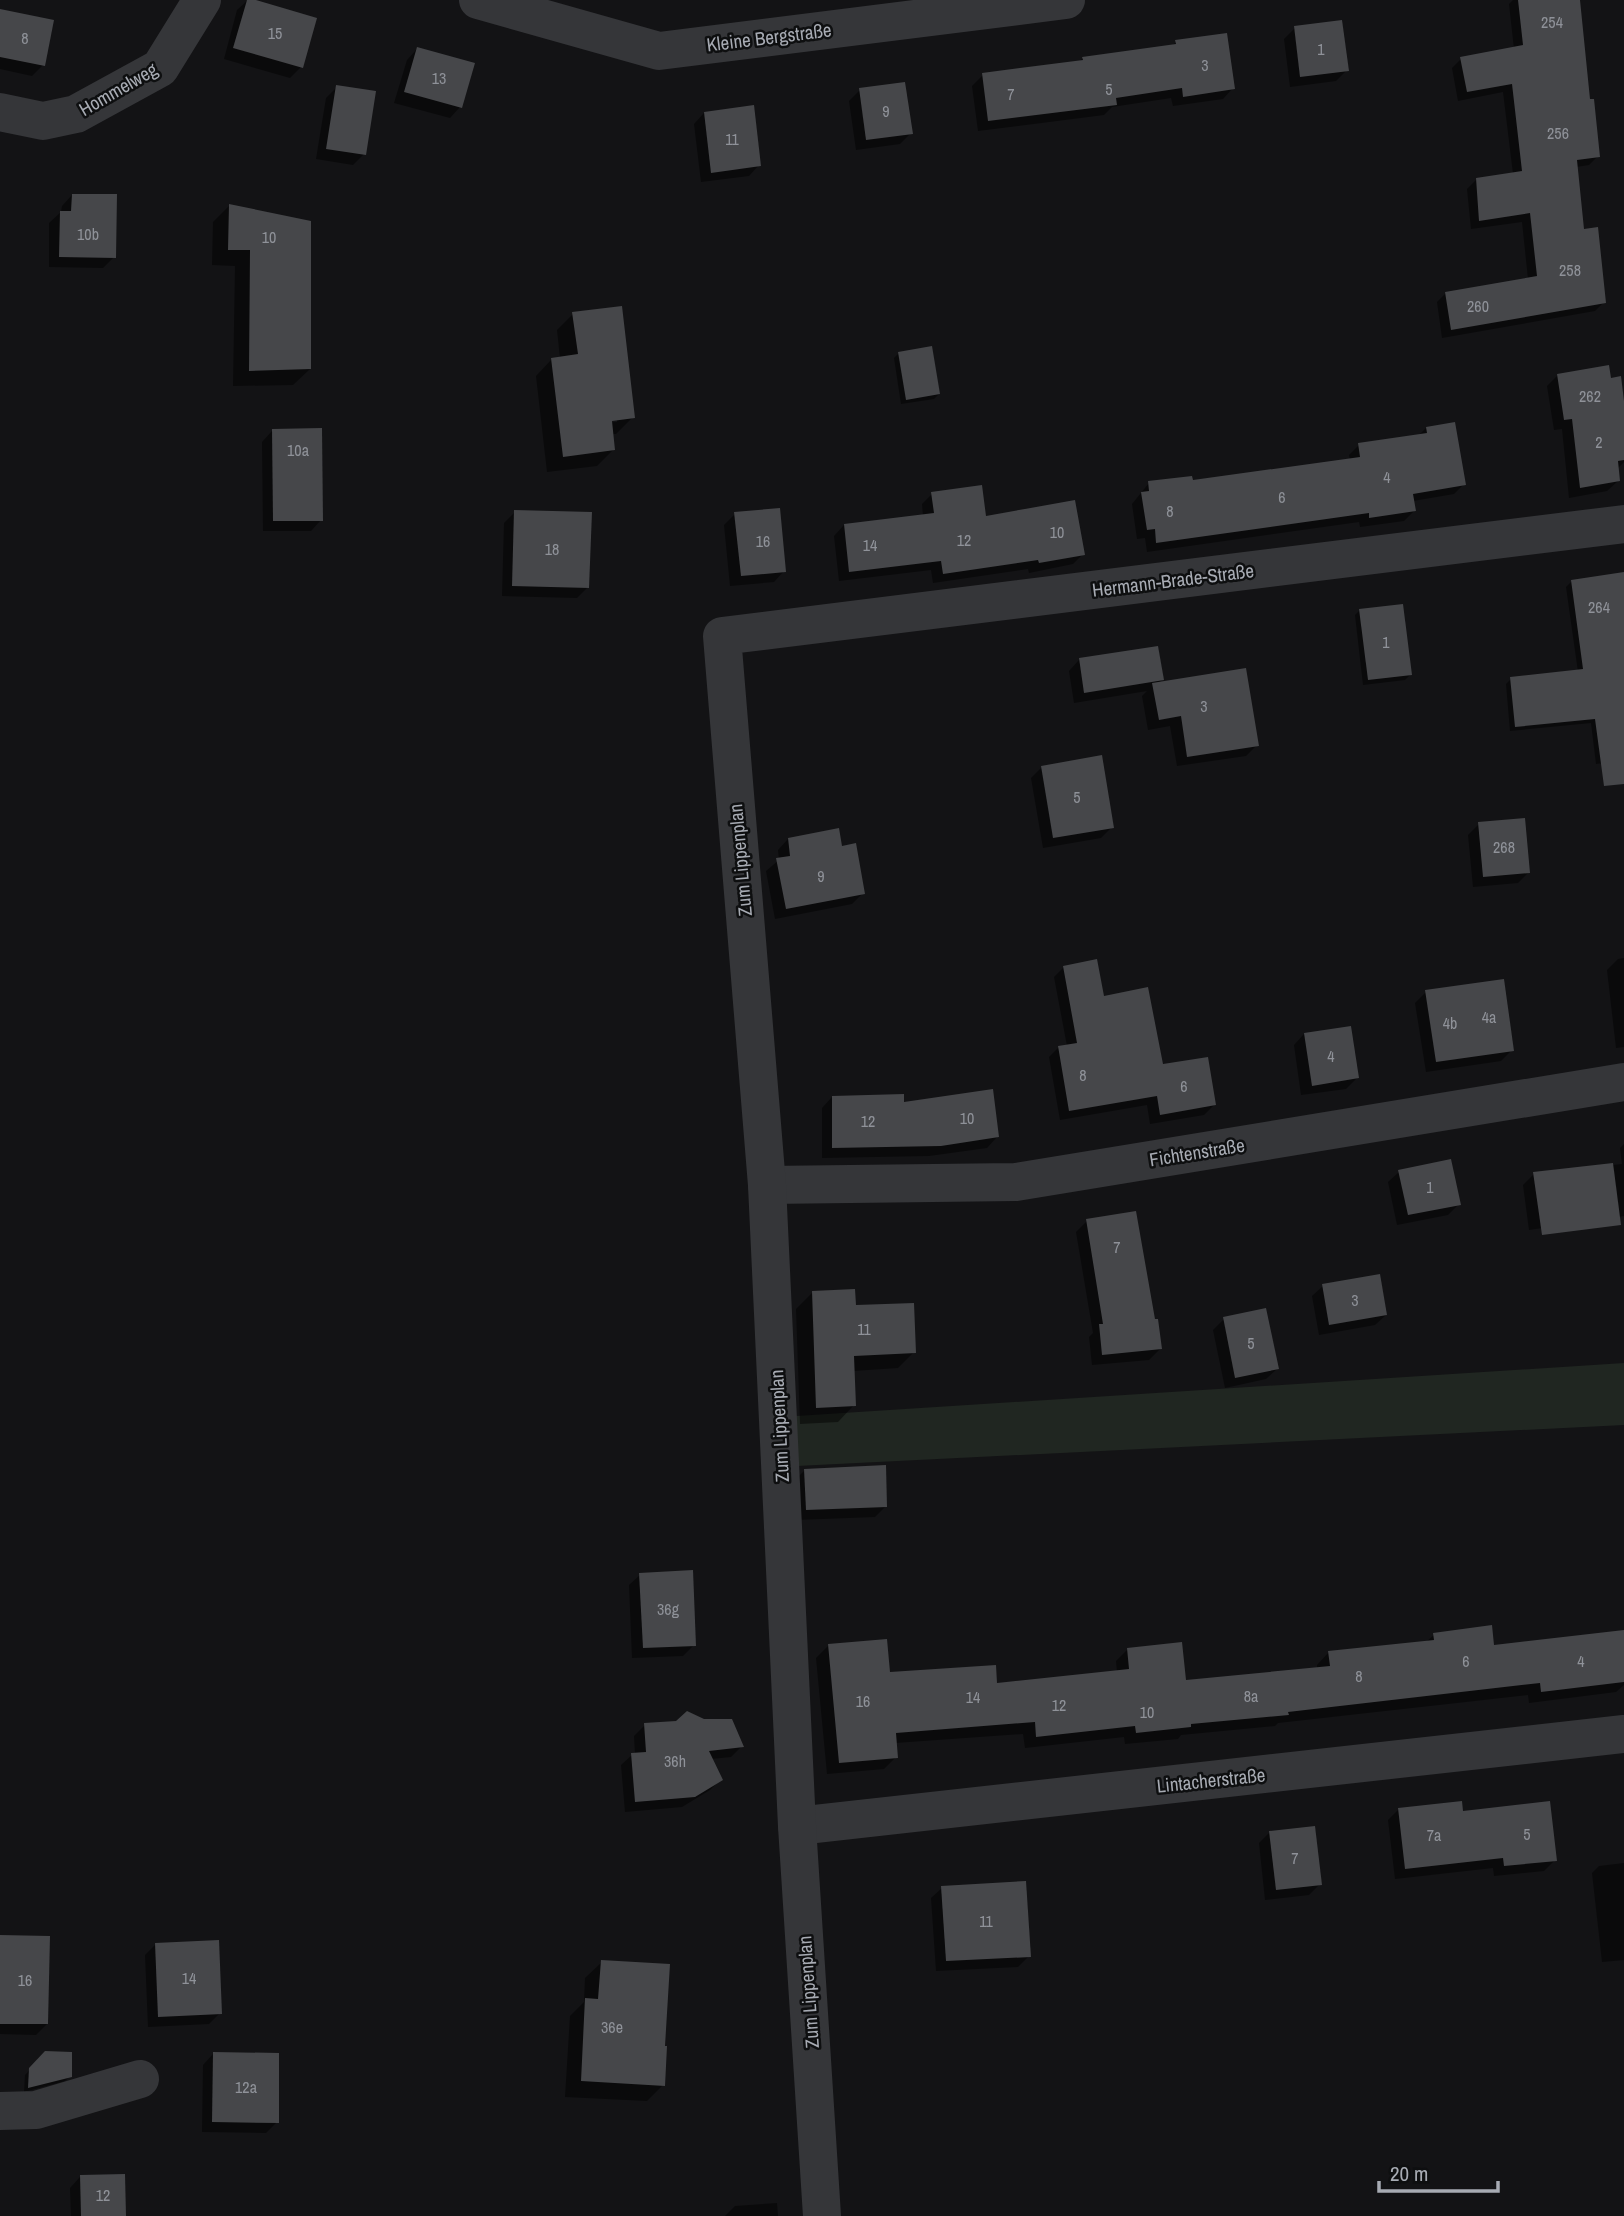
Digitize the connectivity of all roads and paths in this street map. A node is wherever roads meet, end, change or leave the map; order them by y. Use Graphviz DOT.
graph roads {
  1 [pos="202,0"];
  2 [pos="478,0"];
  3 [pos="1066,0"];
  4 [pos="0,112"];
  5 [pos="1624,524"];
  6 [pos="722,636"];
  7 [pos="1624,1082"];
  8 [pos="768,1185"];
  9 [pos="1624,1734"];
  10 [pos="797,1826"];
  11 [pos="140,2079"];
  12 [pos="0,2110"];
  13 [pos="822,2216"];
  1 -- 4 [label="street, Hommelweg"];
  2 -- 3 [label="street, Kleine Bergstraße"];
  5 -- 6 [label="street, Hermann-Brade-Straße"];
  6 -- 8 [label="street, Zum Lippenplan"];
  7 -- 8 [label="street, Fichtenstraße"];
  8 -- 10 [label="street, Zum Lippenplan"];
  9 -- 10 [label="street, Lintacherstraße"];
  10 -- 13 [label="street, Zum Lippenplan"];
  11 -- 12 [label="street"];
}
